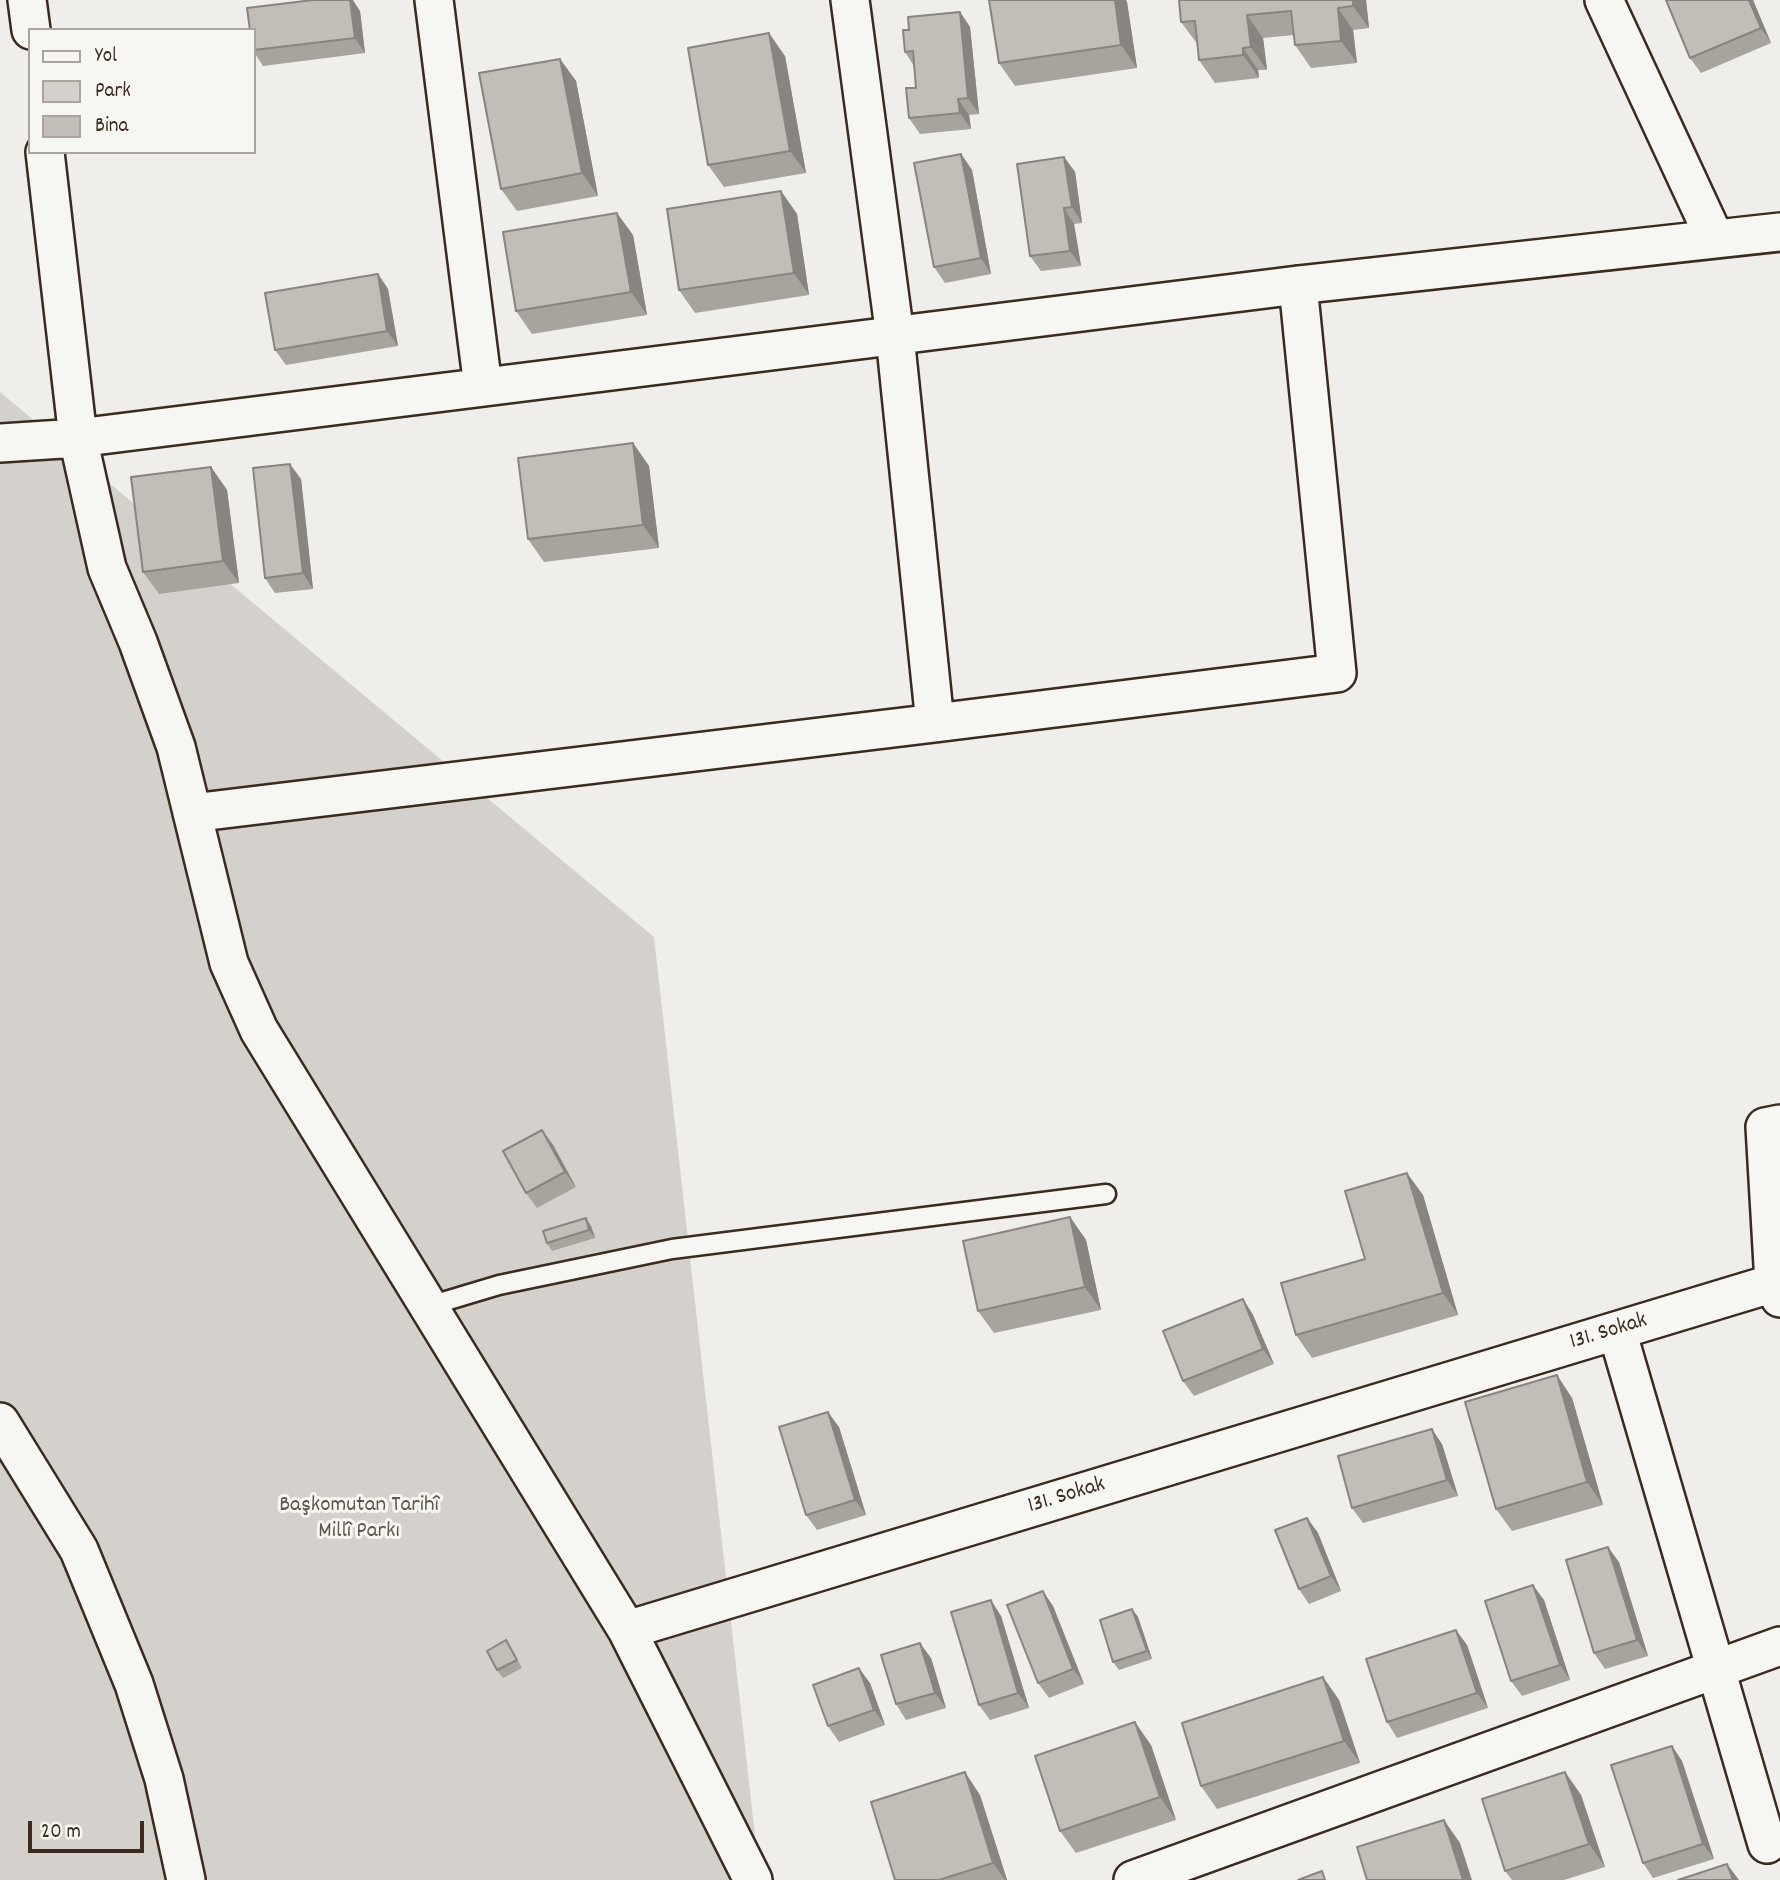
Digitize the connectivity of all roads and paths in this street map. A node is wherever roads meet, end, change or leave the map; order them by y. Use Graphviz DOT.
graph roads {
  1 [pos="27,0"];
  2 [pos="434,0"];
  3 [pos="850,0"];
  4 [pos="1604,0"];
  5 [pos="31,28"];
  6 [pos="45,154"];
  7 [pos="1780,232"];
  8 [pos="1714,239"];
  9 [pos="1298,285"];
  10 [pos="895,336"];
  11 [pos="483,387"];
  12 [pos="78,438"];
  13 [pos="0,443"];
  14 [pos="935,723"];
  15 [pos="192,813"];
  16 [pos="1780,1124"];
  17 [pos="1106,1194"];
  18 [pos="1777,1290"];
  19 [pos="429,1306"];
  20 [pos="1617,1331"];
  21 [pos="0,1422"];
  22 [pos="627,1630"];
  23 [pos="1780,1646"];
  24 [pos="1715,1671"];
  25 [pos="1767,1844"];
  26 [pos="186,1880"];
  27 [pos="753,1880"];
  28 [pos="1133,1880"];
  1 -- 5 [label="street"];
  2 -- 11 [label="street"];
  3 -- 10 [label="street"];
  4 -- 8 [label="street"];
  6 -- 12 [label="street"];
  7 -- 8 [label="street"];
  8 -- 9 [label="street"];
  9 -- 10 [label="street"];
  9 -- 14 [label="street"];
  10 -- 11 [label="street"];
  10 -- 14 [label="street"];
  11 -- 12 [label="street"];
  12 -- 13 [label="street"];
  12 -- 15 [label="street"];
  14 -- 15 [label="street"];
  15 -- 19 [label="street"];
  16 -- 18 [label="street"];
  17 -- 19 [label="lane"];
  18 -- 20 [label="street, 131. Sokak"];
  19 -- 22 [label="street"];
  20 -- 22 [label="street, 131. Sokak"];
  20 -- 24 [label="street"];
  21 -- 26 [label="street"];
  22 -- 27 [label="street"];
  23 -- 24 [label="street"];
  24 -- 25 [label="street"];
  24 -- 28 [label="street"];
}
